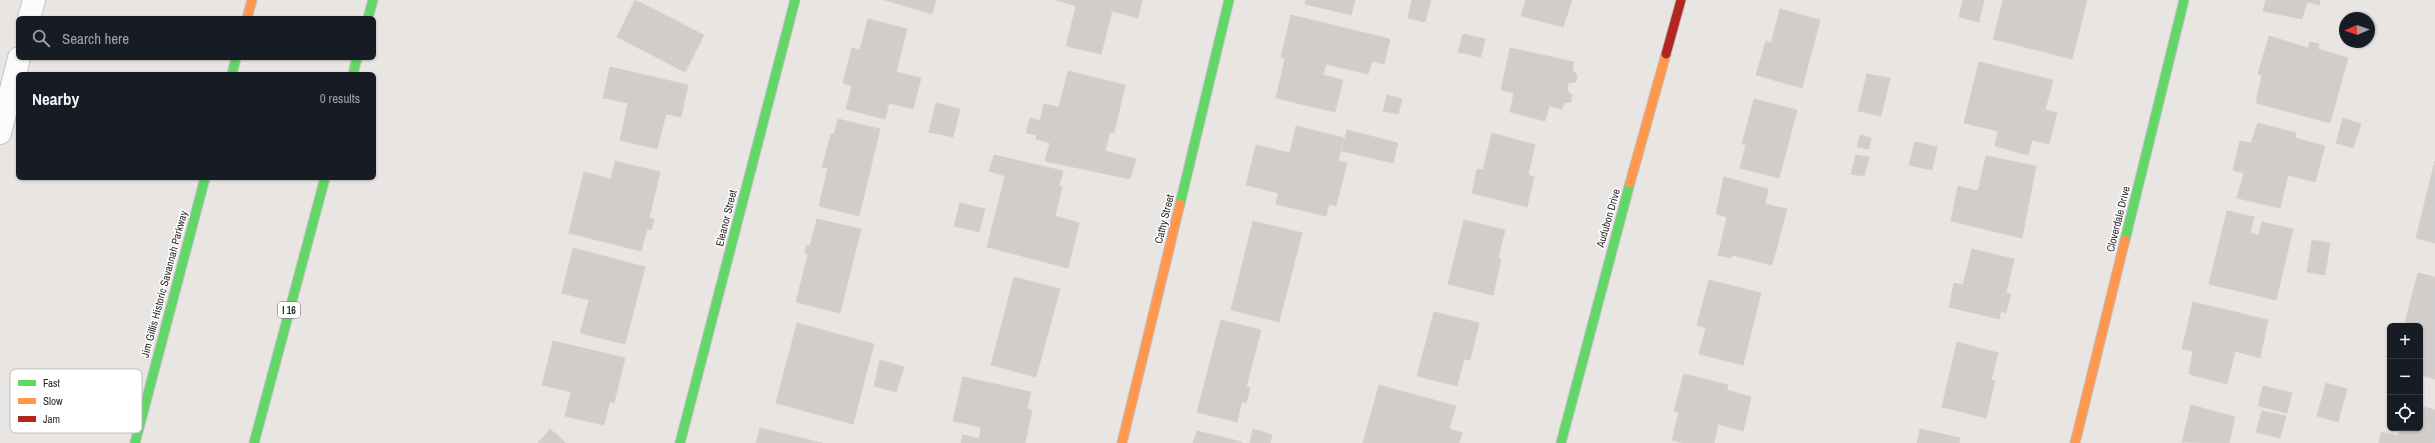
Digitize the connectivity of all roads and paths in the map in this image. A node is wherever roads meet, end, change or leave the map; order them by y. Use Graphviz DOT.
graph roads {
  1 [pos="34,0"];
  2 [pos="252,0"];
  3 [pos="373,0"];
  4 [pos="795,0"];
  5 [pos="1229,0"];
  6 [pos="1681,0"];
  7 [pos="2184,0"];
  8 [pos="30,16"];
  9 [pos="248,16"];
  10 [pos="369,16"];
  11 [pos="18,60"];
  12 [pos="236,60"];
  13 [pos="356,60"];
  14 [pos="232,72"];
  15 [pos="354,72"];
  16 [pos="1,122"];
  17 [pos="204,180"];
  18 [pos="324,180"];
  19 [pos="142,416"];
  20 [pos="138,433"];
  21 [pos="135,443"];
  22 [pos="254,443"];
  23 [pos="680,443"];
  24 [pos="1122,443"];
  25 [pos="1561,443"];
  26 [pos="2075,443"];
  1 -- 8 [label="street"];
  2 -- 9 [label="main road"];
  3 -- 10 [label="main road"];
  4 -- 23 [label="main road, Eleanor Street"];
  5 -- 24 [label="main road, Cathy Street"];
  6 -- 25 [label="main road, Audubon Drive"];
  7 -- 26 [label="main road, Cloverdale Drive"];
  11 -- 16 [label="street"];
  12 -- 14 [label="main road"];
  13 -- 15 [label="main road"];
  17 -- 19 [label="main road, Jim Gillis Historic Savannah Parkway"];
  18 -- 22 [label="main road, I 16"];
  20 -- 21 [label="main road, Jim Gillis Historic Savannah Parkway"];
}
